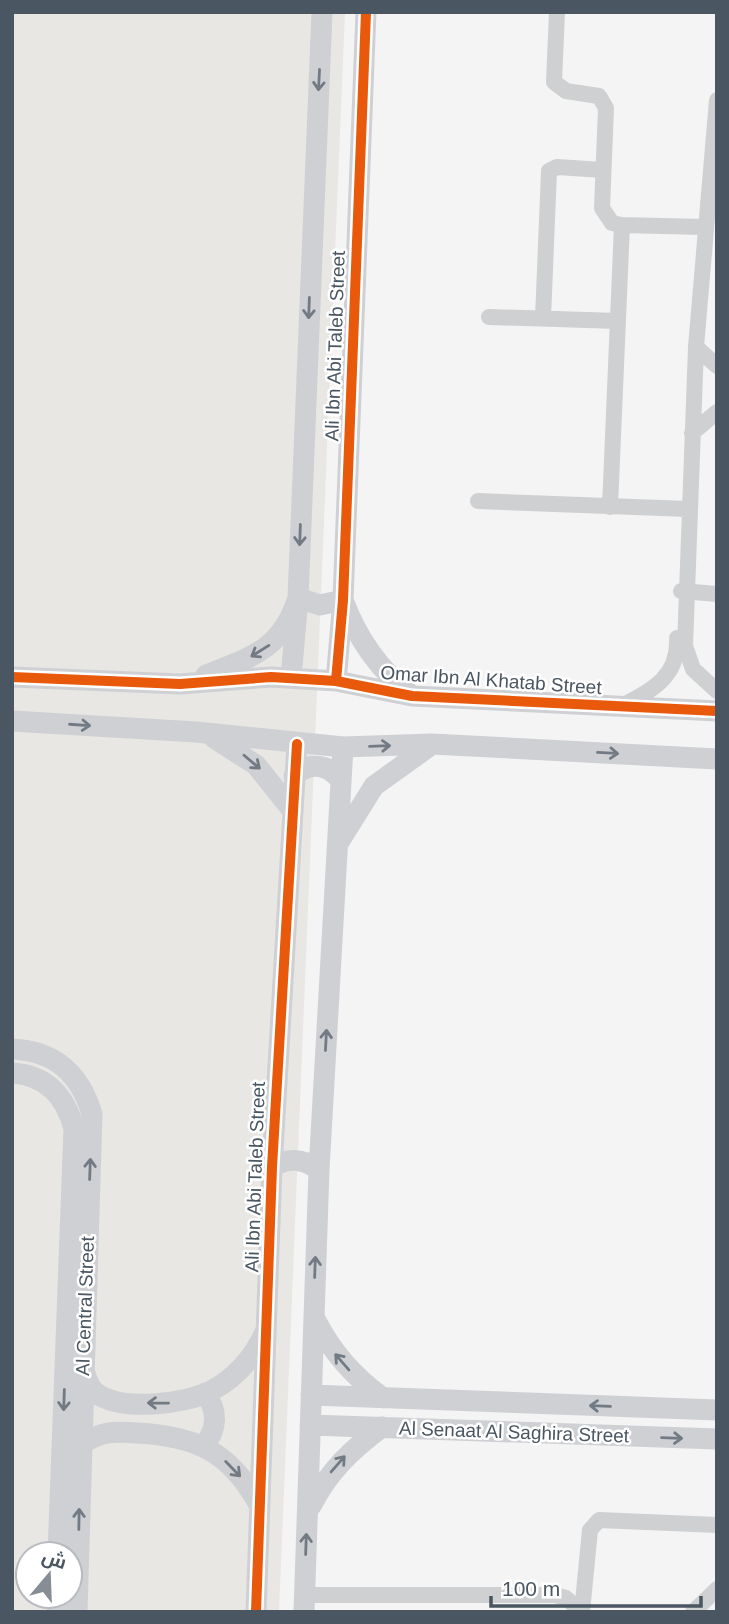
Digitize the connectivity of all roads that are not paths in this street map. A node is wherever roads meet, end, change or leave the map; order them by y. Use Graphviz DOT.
graph roads {
  1 [pos="322,12"];
  2 [pos="366,12"];
  3 [pos="557,12"];
  4 [pos="717,102"];
  5 [pos="603,170"];
  6 [pos="622,225"];
  7 [pos="704,227"];
  8 [pos="489,317"];
  9 [pos="543,318"];
  10 [pos="618,321"];
  11 [pos="696,347"];
  12 [pos="717,366"];
  13 [pos="717,412"];
  14 [pos="692,433"];
  15 [pos="478,501"];
  16 [pos="610,507"];
  17 [pos="688,509"];
  18 [pos="685,588"];
  19 [pos="717,594"];
  20 [pos="298,598"];
  21 [pos="343,600"];
  22 [pos="681,638"];
  23 [pos="12,677"];
  24 [pos="291,678"];
  25 [pos="336,681"];
  26 [pos="180,684"];
  27 [pos="717,691"];
  28 [pos="412,696"];
  29 [pos="622,706"];
  30 [pos="717,711"];
  31 [pos="12,721"];
  32 [pos="196,732"];
  33 [pos="297,744"];
  34 [pos="432,744"];
  35 [pos="343,747"];
  36 [pos="717,759"];
  37 [pos="294,776"];
  38 [pos="341,781"];
  39 [pos="292,810"];
  40 [pos="337,846"];
  41 [pos="12,1049"];
  42 [pos="12,1073"];
  43 [pos="272,1167"];
  44 [pos="319,1170"];
  45 [pos="80,1219"];
  46 [pos="78,1280"];
  47 [pos="314,1317"];
  48 [pos="267,1327"];
  49 [pos="83,1366"];
  50 [pos="205,1393"];
  51 [pos="311,1395"];
  52 [pos="383,1398"];
  53 [pos="120,1403"];
  54 [pos="717,1410"];
  55 [pos="310,1425"];
  56 [pos="383,1427"];
  57 [pos="119,1432"];
  58 [pos="717,1439"];
  59 [pos="80,1445"];
  60 [pos="203,1446"];
  61 [pos="258,1503"];
  62 [pos="307,1514"];
  63 [pos="717,1525"];
  64 [pos="59,1540"];
  65 [pos="717,1589"];
  66 [pos="304,1603"];
  67 [pos="494,1603"];
  68 [pos="77,1612"];
  69 [pos="256,1612"];
  70 [pos="582,1612"];
  71 [pos="693,1612"];
  1 -- 20 [label="street, Ali Ibn Abi Taleb Street, one-way"];
  2 -- 21 [label="street, Ali Ibn Abi Taleb Street"];
  3 -- 5 [label="street"];
  4 -- 7 [label="street"];
  5 -- 6 [label="street"];
  5 -- 9 [label="street"];
  6 -- 7 [label="street"];
  6 -- 10 [label="street"];
  7 -- 11 [label="street"];
  8 -- 9 [label="street"];
  9 -- 10 [label="street"];
  10 -- 16 [label="street"];
  11 -- 12 [label="street"];
  11 -- 14 [label="street"];
  13 -- 14 [label="street"];
  14 -- 17 [label="street"];
  15 -- 16 [label="street"];
  16 -- 17 [label="street"];
  17 -- 18 [label="street"];
  18 -- 19 [label="street"];
  18 -- 22 [label="street"];
  20 -- 21 [label="street"];
  20 -- 24 [label="street, Ali Ibn Abi Taleb Street"];
  20 -- 26 [label="street, one-way"];
  21 -- 25 [label="street, Ali Ibn Abi Taleb Street"];
  21 -- 28 [label="street"];
  22 -- 27 [label="street"];
  22 -- 29 [label="street"];
  23 -- 26 [label="street, Omar Ibn Al Khatab Street"];
  24 -- 25 [label="street, Omar Ibn Al Khatab Street"];
  24 -- 26 [label="street, Omar Ibn Al Khatab Street"];
  25 -- 28 [label="street, Omar Ibn Al Khatab Street"];
  28 -- 29 [label="street, Omar Ibn Al Khatab Street"];
  29 -- 30 [label="street, Omar Ibn Al Khatab Street"];
  31 -- 32 [label="street, one-way"];
  32 -- 33 [label="street"];
  32 -- 39 [label="street, one-way"];
  33 -- 35 [label="street"];
  33 -- 37 [label="street, Ali Ibn Abi Taleb Street"];
  35 -- 34 [label="street, one-way"];
  34 -- 36 [label="street, one-way"];
  34 -- 40 [label="street"];
  35 -- 38 [label="street"];
  37 -- 38 [label="street"];
  37 -- 39 [label="street, Ali Ibn Abi Taleb Street"];
  38 -- 40 [label="street"];
  39 -- 43 [label="street, Ali Ibn Abi Taleb Street"];
  44 -- 40 [label="street, one-way"];
  45 -- 41 [label="street, Al Central Street, one-way"];
  42 -- 45 [label="street, Al Central Street"];
  43 -- 44 [label="street"];
  43 -- 48 [label="street, Ali Ibn Abi Taleb Street"];
  47 -- 44 [label="street, one-way"];
  45 -- 46 [label="street, Al Central Street"];
  46 -- 49 [label="street, Al Central Street"];
  46 -- 64 [label="street, Al Central Street, one-way"];
  47 -- 51 [label="street"];
  52 -- 47 [label="street, one-way"];
  48 -- 50 [label="street"];
  48 -- 61 [label="street, Ali Ibn Abi Taleb Street"];
  49 -- 53 [label="street"];
  49 -- 59 [label="street, Al Central Street"];
  50 -- 53 [label="street, one-way"];
  50 -- 60 [label="street"];
  51 -- 52 [label="street, Al Senaat Al Saghira Street"];
  51 -- 55 [label="street"];
  54 -- 52 [label="street, Al Senaat Al Saghira Street, one-way"];
  53 -- 57 [label="street"];
  55 -- 56 [label="street, Al Senaat Al Saghira Street"];
  55 -- 62 [label="street"];
  56 -- 58 [label="street, Al Senaat Al Saghira Street, one-way"];
  62 -- 56 [label="street, one-way"];
  57 -- 59 [label="street"];
  57 -- 60 [label="street"];
  68 -- 59 [label="street, Al Central Street, one-way"];
  60 -- 61 [label="street, one-way"];
  61 -- 69 [label="street, Ali Ibn Abi Taleb Street"];
  66 -- 62 [label="street, one-way"];
  63 -- 70 [label="street"];
  65 -- 71 [label="street"];
  66 -- 67 [label="street"];
  67 -- 70 [label="street"];
}
